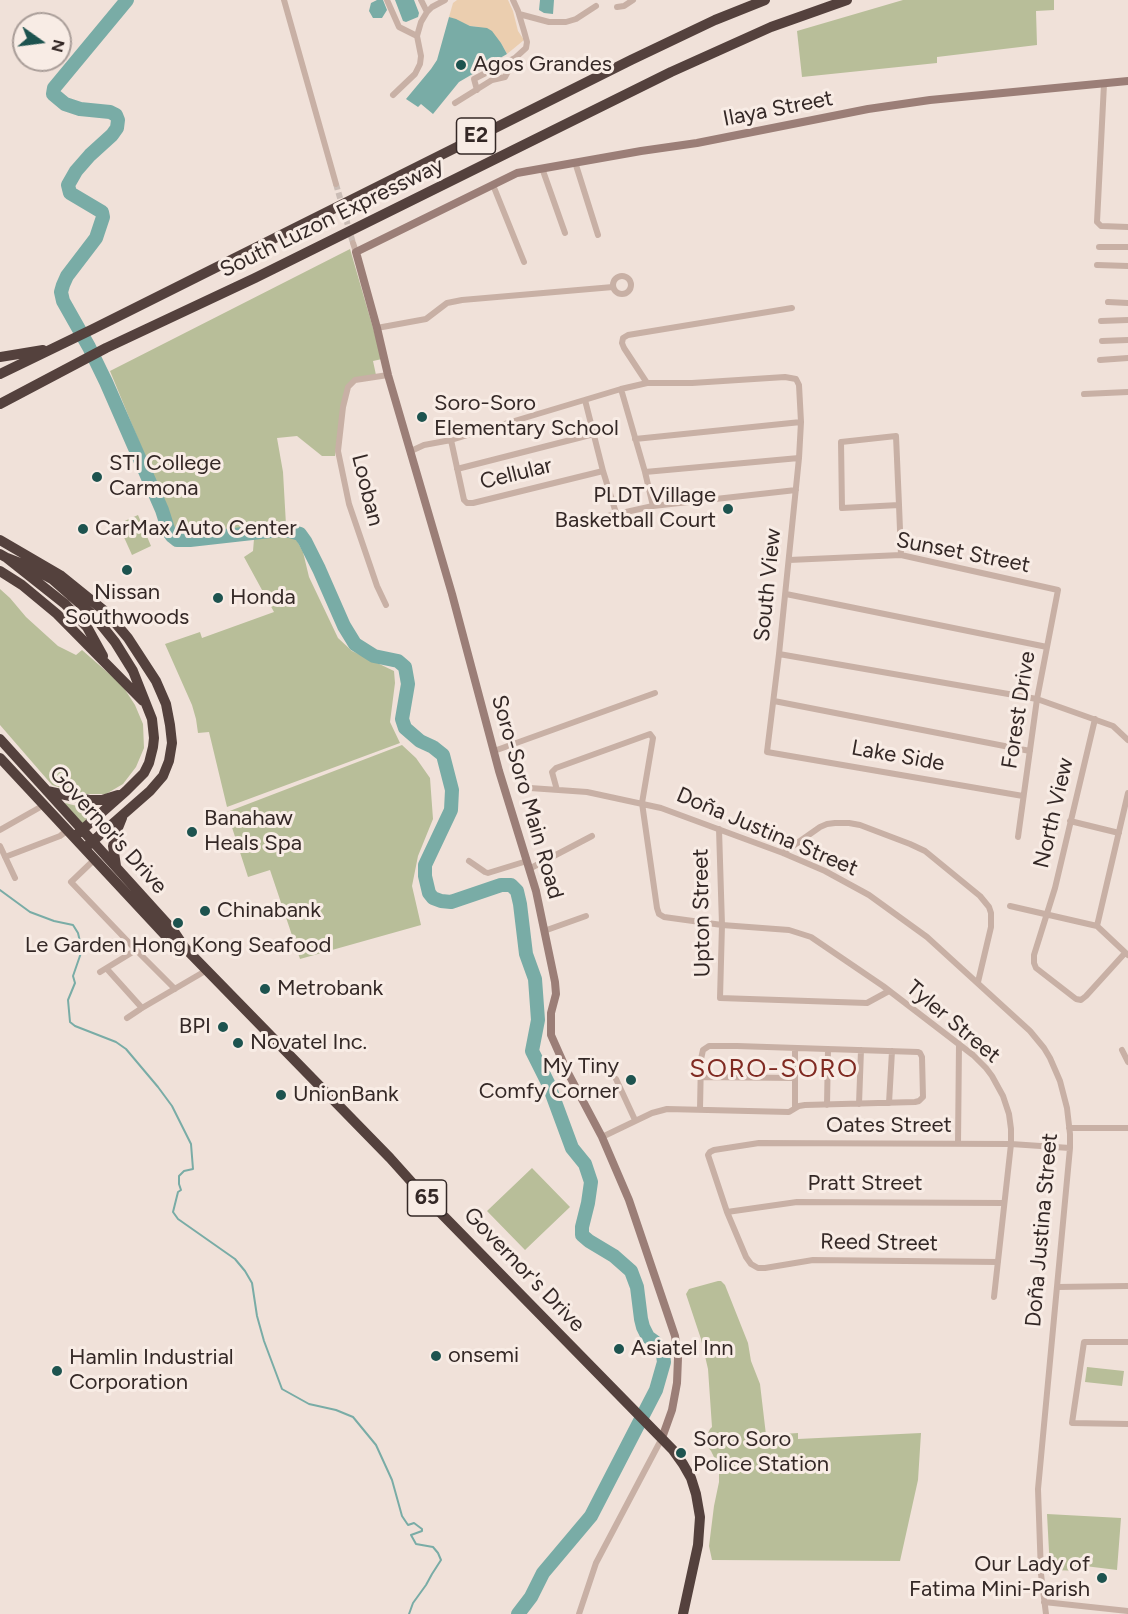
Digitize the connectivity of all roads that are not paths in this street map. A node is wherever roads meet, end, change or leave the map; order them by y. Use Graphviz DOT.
graph roads {
  1 [pos="284,0"];
  2 [pos="387,0"];
  3 [pos="422,0"];
  4 [pos="445,0"];
  5 [pos="513,0"];
  6 [pos="633,0"];
  7 [pos="765,0"];
  8 [pos="847,0"];
  9 [pos="596,6"];
  10 [pos="617,7"];
  11 [pos="427,12"];
  12 [pos="519,14"];
  13 [pos="417,36"];
  14 [pos="515,58"];
  15 [pos="1128,81"];
  16 [pos="1104,84"];
  17 [pos="477,90"];
  18 [pos="393,95"];
  19 [pos="455,103"];
  20 [pos="575,162"];
  21 [pos="542,168"];
  22 [pos="336,184"];
  23 [pos="493,185"];
  24 [pos="1128,227"];
  25 [pos="566,233"];
  26 [pos="598,235"];
  27 [pos="353,243"];
  28 [pos="1099,247"];
  29 [pos="1128,248"];
  30 [pos="356,252"];
  31 [pos="524,262"];
  32 [pos="1097,265"];
  33 [pos="1128,266"];
  34 [pos="613,287"];
  35 [pos="1108,302"];
  36 [pos="1128,303"];
  37 [pos="792,308"];
  38 [pos="1128,320"];
  39 [pos="1101,321"];
  40 [pos="377,328"];
  41 [pos="1128,340"];
  42 [pos="1102,341"];
  43 [pos="55,348"];
  44 [pos="0,357"];
  45 [pos="1128,358"];
  46 [pos="1100,360"];
  47 [pos="0,374"];
  48 [pos="388,375"];
  49 [pos="647,383"];
  50 [pos="31,388"];
  51 [pos="621,389"];
  52 [pos="1128,392"];
  53 [pos="1084,394"];
  54 [pos="585,400"];
  55 [pos="0,404"];
  56 [pos="0,414"];
  57 [pos="801,422"];
  58 [pos="594,434"];
  59 [pos="635,439"];
  60 [pos="451,440"];
  61 [pos="411,451"];
  62 [pos="799,458"];
  63 [pos="457,470"];
  64 [pos="603,471"];
  65 [pos="645,472"];
  66 [pos="796,490"];
  67 [pos="898,505"];
  68 [pos="653,506"];
  69 [pos="616,513"];
  70 [pos="590,520"];
  71 [pos="0,540"];
  72 [pos="900,555"];
  73 [pos="4,556"];
  74 [pos="789,560"];
  75 [pos="0,572"];
  76 [pos="1058,590"];
  77 [pos="786,594"];
  78 [pos="386,605"];
  79 [pos="1047,647"];
  80 [pos="779,654"];
  81 [pos="111,670"];
  82 [pos="655,693"];
  83 [pos="1037,699"];
  84 [pos="774,701"];
  85 [pos="146,704"];
  86 [pos="1095,719"];
  87 [pos="0,739"];
  88 [pos="1128,740"];
  89 [pos="1030,751"];
  90 [pos="494,752"];
  91 [pos="767,752"];
  92 [pos="0,758"];
  93 [pos="531,788"];
  94 [pos="557,790"];
  95 [pos="46,791"];
  96 [pos="126,791"];
  97 [pos="1128,793"];
  98 [pos="1023,796"];
  99 [pos="642,803"];
  100 [pos="44,805"];
  101 [pos="123,815"];
  102 [pos="1070,821"];
  103 [pos="719,829"];
  104 [pos="0,830"];
  105 [pos="75,832"];
  106 [pos="1119,833"];
  107 [pos="592,836"];
  108 [pos="1018,837"];
  109 [pos="89,845"];
  110 [pos="0,846"];
  111 [pos="783,853"];
  112 [pos="5,857"];
  113 [pos="95,859"];
  114 [pos="469,861"];
  115 [pos="528,865"];
  116 [pos="118,870"];
  117 [pos="15,878"];
  118 [pos="1010,906"];
  119 [pos="1046,915"];
  120 [pos="586,916"];
  121 [pos="722,926"];
  122 [pos="1097,926"];
  123 [pos="544,931"];
  124 [pos="185,948"];
  125 [pos="136,950"];
  126 [pos="1127,954"];
  127 [pos="107,969"];
  128 [pos="207,970"];
  129 [pos="100,972"];
  130 [pos="978,982"];
  131 [pos="175,989"];
  132 [pos="889,991"];
  133 [pos="142,1008"];
  134 [pos="127,1018"];
  135 [pos="959,1044"];
  136 [pos="795,1049"];
  137 [pos="828,1050"];
  138 [pos="861,1050"];
  139 [pos="1122,1050"];
  140 [pos="892,1051"];
  141 [pos="1128,1062"];
  142 [pos="700,1077"];
  143 [pos="795,1078"];
  144 [pos="616,1079"];
  145 [pos="889,1103"];
  146 [pos="858,1104"];
  147 [pos="827,1105"];
  148 [pos="795,1108"];
  149 [pos="700,1109"];
  150 [pos="635,1120"];
  151 [pos="1069,1128"];
  152 [pos="1128,1128"];
  153 [pos="602,1137"];
  154 [pos="958,1144"];
  155 [pos="1011,1144"];
  156 [pos="1070,1148"];
  157 [pos="1004,1203"];
  158 [pos="727,1212"];
  159 [pos="998,1262"];
  160 [pos="1128,1286"];
  161 [pos="1057,1287"];
  162 [pos="994,1298"];
  163 [pos="1128,1342"];
  164 [pos="1128,1424"];
  165 [pos="659,1434"];
  166 [pos="1044,1602"];
  167 [pos="1128,1611"];
  168 [pos="579,1614"];
  169 [pos="683,1614"];
  170 [pos="1046,1614"];
  1 -- 22 [label="street"];
  2 -- 13 [label="street"];
  3 -- 11 [label="street"];
  4 -- 11 [label="street"];
  5 -- 12 [label="street"];
  6 -- 10 [label="street"];
  7 -- 43 [label="highway, South Luzon Expressway / E2"];
  8 -- 50 [label="highway, South Luzon Expressway / E2"];
  9 -- 12 [label="street"];
  11 -- 13 [label="street"];
  12 -- 14 [label="street"];
  13 -- 18 [label="street"];
  14 -- 17 [label="street"];
  14 -- 17 [label="street"];
  15 -- 16 [label="street, Ilaya Street"];
  16 -- 20 [label="street, Ilaya Street"];
  16 -- 24 [label="street"];
  17 -- 19 [label="street"];
  20 -- 21 [label="street, Ilaya Street"];
  20 -- 26 [label="street"];
  21 -- 23 [label="street, Ilaya Street"];
  21 -- 25 [label="street"];
  23 -- 30 [label="street, Ilaya Street"];
  23 -- 31 [label="street"];
  27 -- 30 [label="street"];
  28 -- 29 [label="street"];
  30 -- 40 [label="street, Soro-Soro Main Road"];
  32 -- 33 [label="street"];
  34 -- 40 [label="street"];
  35 -- 36 [label="street"];
  37 -- 49 [label="street"];
  38 -- 39 [label="street"];
  40 -- 48 [label="street, Soro-Soro Main Road"];
  41 -- 42 [label="street"];
  43 -- 44 [label="highway"];
  43 -- 47 [label="highway, South Luzon Expressway / E2"];
  45 -- 46 [label="street"];
  48 -- 61 [label="street, Soro-Soro Main Road"];
  48 -- 78 [label="street, Looban"];
  49 -- 51 [label="street"];
  49 -- 57 [label="street, South View"];
  50 -- 55 [label="highway, South Luzon Expressway / E2"];
  50 -- 56 [label="highway"];
  51 -- 54 [label="street"];
  51 -- 59 [label="street"];
  52 -- 53 [label="street"];
  54 -- 58 [label="street"];
  54 -- 60 [label="street"];
  57 -- 59 [label="street"];
  57 -- 62 [label="street, South View"];
  58 -- 63 [label="street"];
  58 -- 64 [label="street"];
  59 -- 65 [label="street"];
  60 -- 61 [label="street"];
  60 -- 63 [label="street, Cellular"];
  61 -- 90 [label="street, Soro-Soro Main Road"];
  62 -- 65 [label="street"];
  62 -- 66 [label="street, South View"];
  63 -- 64 [label="street, Cellular"];
  64 -- 69 [label="street"];
  65 -- 68 [label="street"];
  66 -- 68 [label="street"];
  66 -- 74 [label="street, South View"];
  67 -- 67 [label="street"];
  67 -- 72 [label="street"];
  68 -- 69 [label="street"];
  69 -- 70 [label="street"];
  71 -- 101 [label="highway"];
  72 -- 74 [label="street, Sunset Street"];
  72 -- 76 [label="street, Sunset Street"];
  73 -- 81 [label="highway"];
  73 -- 85 [label="highway"];
  74 -- 77 [label="street, South View"];
  75 -- 81 [label="highway"];
  76 -- 79 [label="street, Forest Drive"];
  77 -- 79 [label="street"];
  77 -- 80 [label="street, South View"];
  79 -- 83 [label="street, Forest Drive"];
  80 -- 83 [label="street"];
  80 -- 84 [label="street, South View"];
  81 -- 85 [label="highway"];
  82 -- 90 [label="street"];
  83 -- 86 [label="street"];
  83 -- 89 [label="street, Forest Drive"];
  84 -- 89 [label="street"];
  84 -- 91 [label="street, South View"];
  85 -- 96 [label="highway"];
  86 -- 88 [label="street"];
  86 -- 102 [label="street, North View"];
  87 -- 95 [label="highway, Governor's Drive / 65"];
  89 -- 98 [label="street, Forest Drive"];
  90 -- 115 [label="street, Soro-Soro Main Road"];
  91 -- 98 [label="street, Lake Side"];
  92 -- 100 [label="highway, Governor's Drive / 65"];
  93 -- 94 [label="street, Doña Justina Street"];
  94 -- 99 [label="street, Doña Justina Street"];
  94 -- 99 [label="street"];
  95 -- 96 [label="highway"];
  95 -- 105 [label="highway, Governor's Drive / 65"];
  96 -- 105 [label="highway"];
  97 -- 106 [label="street"];
  98 -- 108 [label="street, Forest Drive"];
  99 -- 103 [label="street, Doña Justina Street"];
  99 -- 121 [label="street, Tyler Street"];
  100 -- 104 [label="street"];
  100 -- 105 [label="highway, Governor's Drive / 65"];
  101 -- 109 [label="highway"];
  101 -- 116 [label="highway"];
  102 -- 106 [label="street"];
  102 -- 119 [label="street, North View"];
  103 -- 111 [label="street, Doña Justina Street"];
  103 -- 121 [label="street, Upton Street"];
  105 -- 109 [label="highway, Governor's Drive / 65"];
  105 -- 112 [label="street"];
  106 -- 122 [label="street"];
  107 -- 115 [label="street"];
  109 -- 113 [label="highway, Governor's Drive / 65"];
  109 -- 116 [label="highway, Governor's Drive / 65"];
  110 -- 112 [label="street"];
  111 -- 130 [label="street, Doña Justina Street"];
  111 -- 130 [label="street"];
  112 -- 117 [label="street"];
  113 -- 124 [label="highway, Governor's Drive / 65"];
  113 -- 125 [label="street"];
  114 -- 115 [label="street"];
  115 -- 123 [label="street, Soro-Soro Main Road"];
  116 -- 124 [label="highway, Governor's Drive / 65"];
  118 -- 119 [label="street"];
  119 -- 122 [label="street"];
  119 -- 126 [label="street, North View"];
  120 -- 123 [label="street"];
  121 -- 132 [label="street, Tyler Street"];
  121 -- 132 [label="street, Upton Street"];
  122 -- 126 [label="street"];
  123 -- 153 [label="street, Soro-Soro Main Road"];
  124 -- 128 [label="highway, Governor's Drive / 65"];
  125 -- 127 [label="street"];
  125 -- 131 [label="street"];
  127 -- 129 [label="street"];
  127 -- 133 [label="street"];
  128 -- 131 [label="street"];
  128 -- 165 [label="highway, Governor's Drive / 65"];
  130 -- 151 [label="street, Doña Justina Street"];
  131 -- 133 [label="street"];
  132 -- 135 [label="street, Tyler Street"];
  133 -- 134 [label="street"];
  135 -- 154 [label="street"];
  135 -- 155 [label="street, Tyler Street"];
  136 -- 137 [label="street"];
  136 -- 142 [label="street"];
  136 -- 143 [label="street"];
  137 -- 138 [label="street"];
  137 -- 147 [label="street"];
  138 -- 140 [label="street"];
  138 -- 146 [label="street"];
  139 -- 141 [label="street"];
  140 -- 145 [label="street"];
  140 -- 145 [label="street"];
  142 -- 143 [label="street"];
  142 -- 149 [label="street"];
  143 -- 148 [label="street"];
  144 -- 150 [label="street"];
  145 -- 146 [label="street"];
  146 -- 147 [label="street"];
  147 -- 148 [label="street"];
  148 -- 149 [label="street"];
  149 -- 150 [label="street"];
  150 -- 153 [label="street"];
  151 -- 152 [label="street"];
  151 -- 156 [label="street, Doña Justina Street"];
  153 -- 165 [label="street, Soro-Soro Main Road"];
  154 -- 155 [label="street, Oates Street"];
  154 -- 158 [label="street, Oates Street"];
  155 -- 156 [label="street, Oates Street"];
  155 -- 157 [label="street, Tyler Street"];
  156 -- 161 [label="street, Doña Justina Street"];
  157 -- 158 [label="street, Pratt Street"];
  157 -- 159 [label="street, Tyler Street"];
  158 -- 159 [label="street, Reed Street"];
  159 -- 162 [label="street, Tyler Street"];
  160 -- 161 [label="street"];
  161 -- 166 [label="street, Doña Justina Street"];
  163 -- 164 [label="street"];
  165 -- 168 [label="street"];
  165 -- 169 [label="highway, 65"];
  166 -- 167 [label="street"];
  166 -- 170 [label="street, Doña Justina Street"];
}
